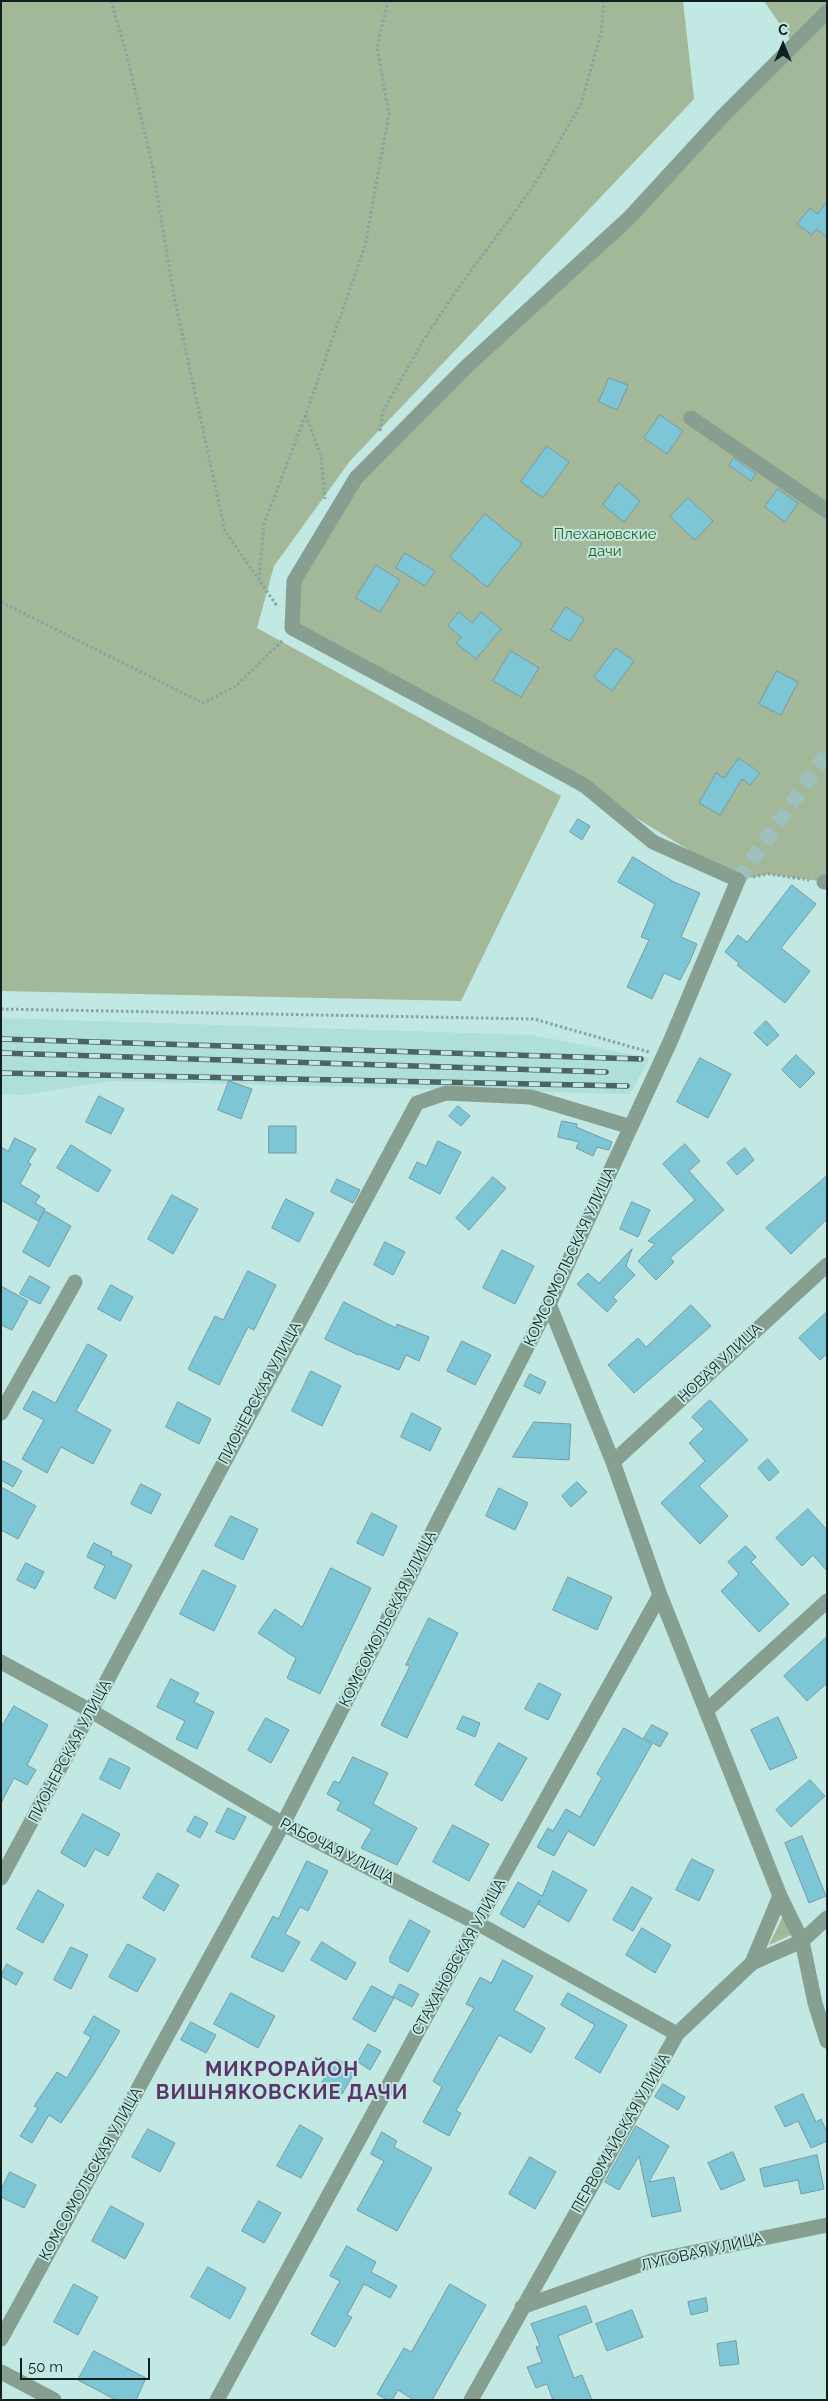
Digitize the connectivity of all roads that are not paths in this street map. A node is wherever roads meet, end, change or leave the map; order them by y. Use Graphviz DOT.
graph roads {
  1 [pos="827,12"];
  2 [pos="690,418"];
  3 [pos="827,511"];
  4 [pos="631,1127"];
  5 [pos="827,1265"];
  6 [pos="75,1282"];
  7 [pos="549,1304"];
  8 [pos="1,1413"];
  9 [pos="613,1462"];
  10 [pos="660,1595"];
  11 [pos="827,1601"];
  12 [pos="1,1662"];
  13 [pos="91,1711"];
  14 [pos="706,1711"];
  15 [pos="283,1824"];
  16 [pos="1,1878"];
  17 [pos="780,1896"];
  18 [pos="827,1918"];
  19 [pos="477,1923"];
  20 [pos="802,1941"];
  21 [pos="752,1963"];
  22 [pos="676,2034"];
  23 [pos="827,2041"];
  24 [pos="827,2224"];
  25 [pos="522,2307"];
  26 [pos="1,2339"];
  27 [pos="1,2372"];
  28 [pos="54,2400"];
  29 [pos="217,2400"];
  30 [pos="471,2400"];
  1 -- 4 [label="street, КОМСОМОЛЬСКАЯ УЛИЦА"];
  2 -- 3 [label="street"];
  4 -- 7 [label="street, КОМСОМОЛЬСКАЯ УЛИЦА"];
  4 -- 13 [label="street, ПИОНЕРСКАЯ УЛИЦА"];
  5 -- 9 [label="street, НОВАЯ УЛИЦА"];
  6 -- 8 [label="street"];
  7 -- 9 [label="street"];
  7 -- 15 [label="street, КОМСОМОЛЬСКАЯ УЛИЦА"];
  9 -- 10 [label="street"];
  10 -- 14 [label="street"];
  10 -- 19 [label="street, СТАХАНОВСКАЯ УЛИЦА"];
  11 -- 14 [label="street"];
  12 -- 13 [label="street, РАБОЧАЯ УЛИЦА"];
  13 -- 15 [label="street, РАБОЧАЯ УЛИЦА"];
  13 -- 16 [label="street, ПИОНЕРСКАЯ УЛИЦА"];
  14 -- 17 [label="street"];
  15 -- 19 [label="street, РАБОЧАЯ УЛИЦА"];
  15 -- 26 [label="street, КОМСОМОЛЬСКАЯ УЛИЦА"];
  17 -- 20 [label="street"];
  17 -- 21 [label="street"];
  18 -- 20 [label="street, ПЕРВОМАЙСКАЯ УЛИЦА"];
  19 -- 22 [label="street, РАБОЧАЯ УЛИЦА"];
  19 -- 29 [label="street, СТАХАНОВСКАЯ УЛИЦА"];
  20 -- 21 [label="street, ПЕРВОМАЙСКАЯ УЛИЦА"];
  20 -- 23 [label="street"];
  21 -- 22 [label="street, ПЕРВОМАЙСКАЯ УЛИЦА"];
  22 -- 25 [label="street, ПЕРВОМАЙСКАЯ УЛИЦА"];
  24 -- 25 [label="street, ЛУГОВАЯ УЛИЦА"];
  25 -- 30 [label="street, ПЕРВОМАЙСКАЯ УЛИЦА"];
  27 -- 28 [label="street"];
}
